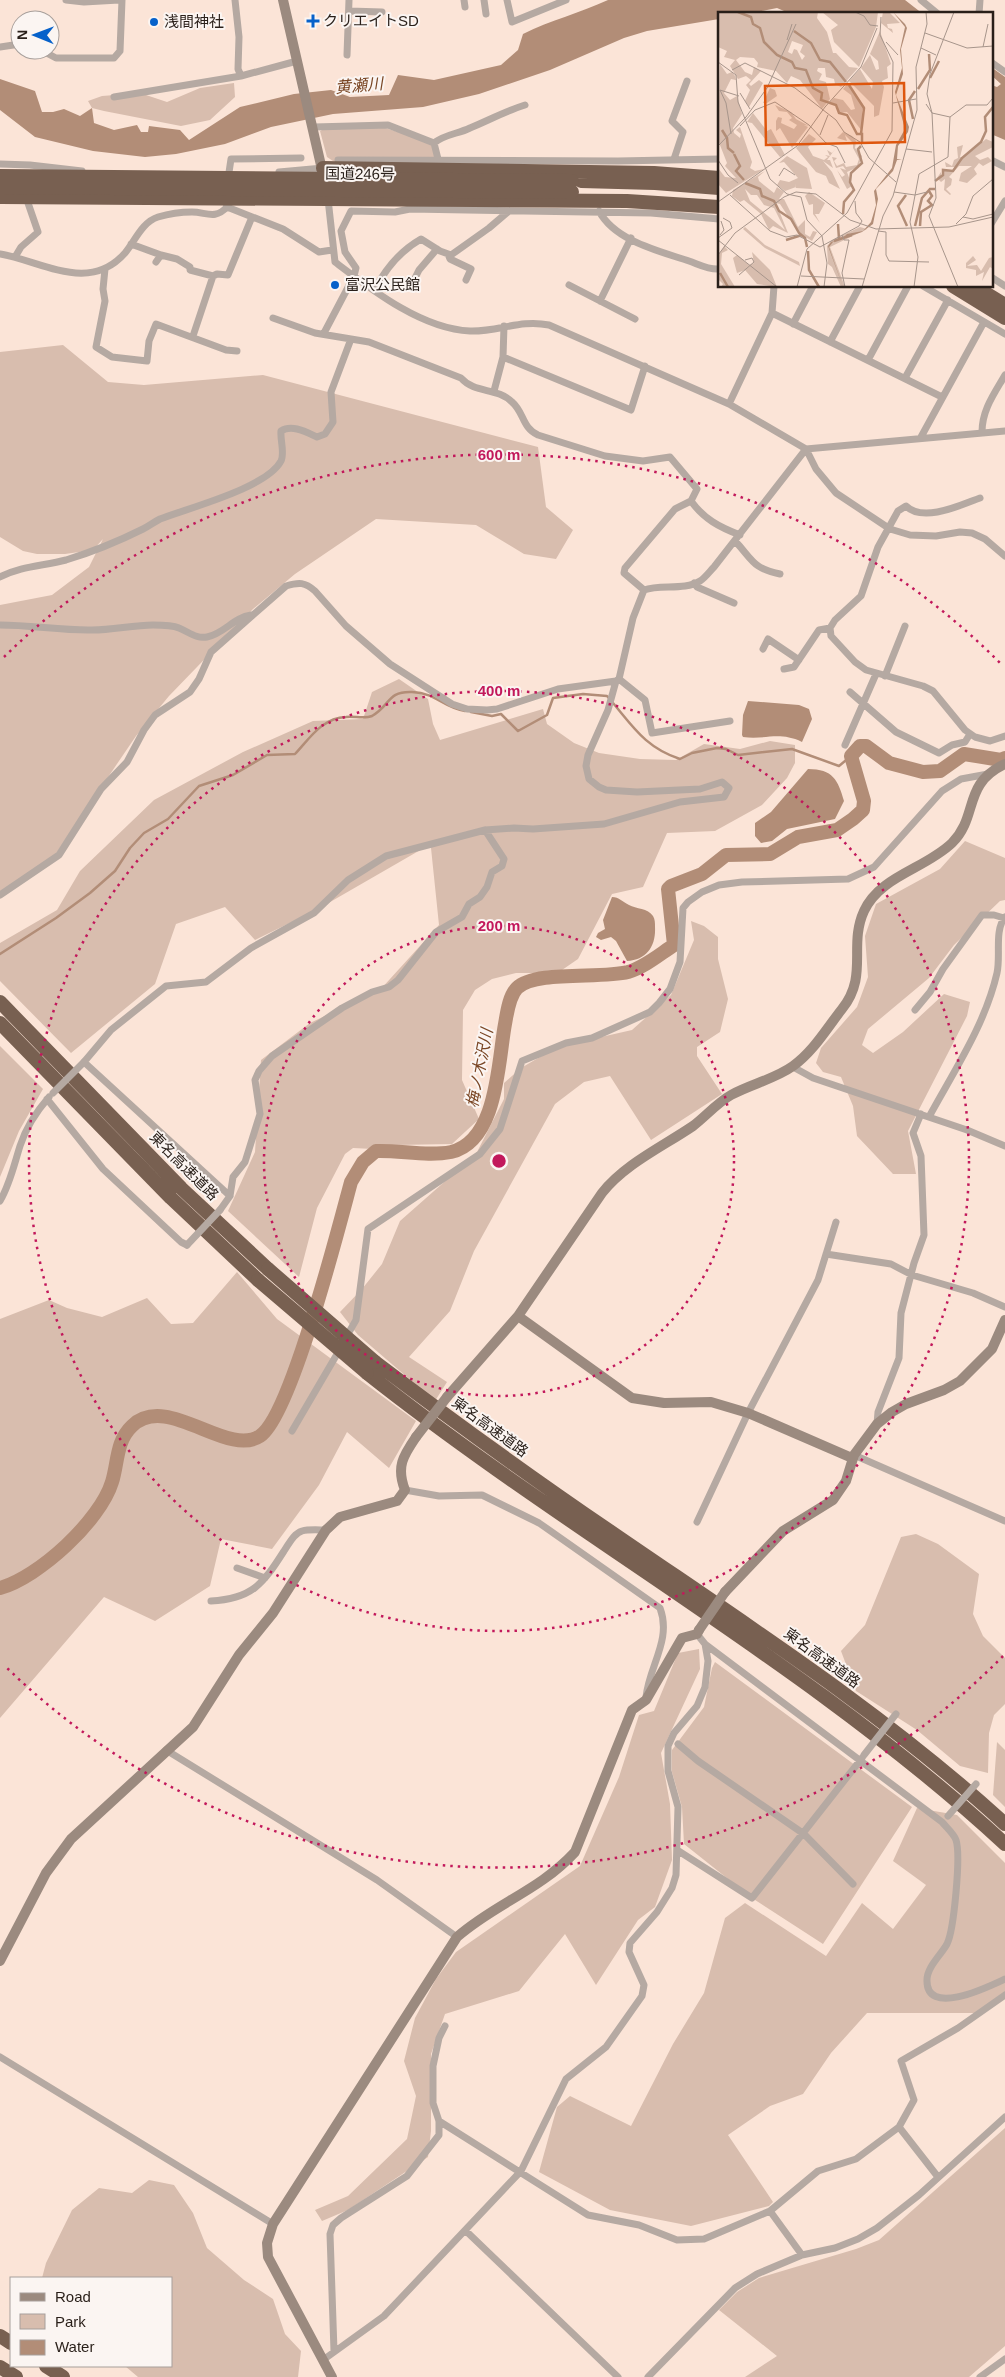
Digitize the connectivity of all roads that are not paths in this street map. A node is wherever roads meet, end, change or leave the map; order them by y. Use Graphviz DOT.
graph roads {
  1 [pos="66,0"];
  2 [pos="120,0"];
  3 [pos="235,0"];
  4 [pos="283,0"];
  5 [pos="349,0"];
  6 [pos="484,0"];
  7 [pos="507,0"];
  8 [pos="566,0"];
  9 [pos="921,0"];
  10 [pos="552,3"];
  11 [pos="349,11"];
  12 [pos="382,12"];
  13 [pos="936,12"];
  14 [pos="486,14"];
  15 [pos="347,55"];
  16 [pos="60,58"];
  17 [pos="297,63"];
  18 [pos="992,63"];
  19 [pos="1005,72"];
  20 [pos="241,76"];
  21 [pos="687,81"];
  22 [pos="114,97"];
  23 [pos="525,105"];
  24 [pos="313,126"];
  25 [pos="434,143"];
  26 [pos="301,158"];
  27 [pos="674,159"];
  28 [pos="718,159"];
  29 [pos="338,160"];
  30 [pos="992,160"];
  31 [pos="0,164"];
  32 [pos="30,164"];
  33 [pos="439,166"];
  34 [pos="1005,167"];
  35 [pos="323,168"];
  36 [pos="0,176"];
  37 [pos="228,177"];
  38 [pos="718,178"];
  39 [pos="0,186"];
  40 [pos="572,187"];
  41 [pos="718,188"];
  42 [pos="0,197"];
  43 [pos="328,199"];
  44 [pos="28,200"];
  45 [pos="718,200"];
  46 [pos="1005,201"];
  47 [pos="0,203"];
  48 [pos="226,203"];
  49 [pos="718,207"];
  50 [pos="509,211"];
  51 [pos="599,212"];
  52 [pos="252,217"];
  53 [pos="718,219"];
  54 [pos="992,222"];
  55 [pos="631,238"];
  56 [pos="131,244"];
  57 [pos="332,250"];
  58 [pos="437,250"];
  59 [pos="0,254"];
  60 [pos="448,254"];
  61 [pos="161,255"];
  62 [pos="16,256"];
  63 [pos="156,262"];
  64 [pos="105,269"];
  65 [pos="718,269"];
  66 [pos="213,276"];
  67 [pos="354,276"];
  68 [pos="992,277"];
  69 [pos="466,280"];
  70 [pos="413,282"];
  71 [pos="1004,283"];
  72 [pos="568,285"];
  73 [pos="774,288"];
  74 [pos="813,288"];
  75 [pos="859,288"];
  76 [pos="907,288"];
  77 [pos="927,288"];
  78 [pos="956,288"];
  79 [pos="977,288"];
  80 [pos="374,289"];
  81 [pos="948,300"];
  82 [pos="600,301"];
  83 [pos="1005,305"];
  84 [pos="772,313"];
  85 [pos="273,318"];
  86 [pos="1005,318"];
  87 [pos="635,319"];
  88 [pos="984,322"];
  89 [pos="793,324"];
  90 [pos="504,326"];
  91 [pos="324,333"];
  92 [pos="1005,334"];
  93 [pos="193,336"];
  94 [pos="351,339"];
  95 [pos="830,342"];
  96 [pos="238,351"];
  97 [pos="503,357"];
  98 [pos="868,360"];
  99 [pos="645,366"];
  100 [pos="1005,375"];
  101 [pos="905,378"];
  102 [pos="494,391"];
  103 [pos="942,397"];
  104 [pos="729,404"];
  105 [pos="1005,431"];
  106 [pos="982,432"];
  107 [pos="921,437"];
  108 [pos="806,449"];
  109 [pos="980,498"];
  110 [pos="691,501"];
  111 [pos="890,529"];
  112 [pos="737,538"];
  113 [pos="1005,556"];
  114 [pos="780,574"];
  115 [pos="0,577"];
  116 [pos="694,583"];
  117 [pos="644,590"];
  118 [pos="734,603"];
  119 [pos="252,615"];
  120 [pos="0,625"];
  121 [pos="905,626"];
  122 [pos="830,628"];
  123 [pos="763,649"];
  124 [pos="799,660"];
  125 [pos="784,669"];
  126 [pos="876,674"];
  127 [pos="885,676"];
  128 [pos="618,680"];
  129 [pos="850,692"];
  130 [pos="864,703"];
  131 [pos="730,721"];
  132 [pos="970,734"];
  133 [pos="1005,736"];
  134 [pos="845,745"];
  135 [pos="1005,764"];
  136 [pos="988,774"];
  137 [pos="485,830"];
  138 [pos="0,895"];
  139 [pos="1004,918"];
  140 [pos="4,1005"];
  141 [pos="915,1010"];
  142 [pos="0,1023"];
  143 [pos="84,1062"];
  144 [pos="793,1067"];
  145 [pos="50,1096"];
  146 [pos="925,1116"];
  147 [pos="1005,1146"];
  148 [pos="230,1196"];
  149 [pos="0,1201"];
  150 [pos="836,1222"];
  151 [pos="826,1254"];
  152 [pos="912,1274"];
  153 [pos="1005,1307"];
  154 [pos="518,1316"];
  155 [pos="1005,1320"];
  156 [pos="748,1413"];
  157 [pos="877,1424"];
  158 [pos="292,1431"];
  159 [pos="853,1457"];
  160 [pos="405,1490"];
  161 [pos="1005,1520"];
  162 [pos="697,1522"];
  163 [pos="326,1530"];
  164 [pos="237,1568"];
  165 [pos="265,1578"];
  166 [pos="211,1601"];
  167 [pos="698,1632"];
  168 [pos="705,1644"];
  169 [pos="646,1700"];
  170 [pos="896,1714"];
  171 [pos="678,1744"];
  172 [pos="166,1750"];
  173 [pos="862,1758"];
  174 [pos="976,1784"];
  175 [pos="945,1819"];
  176 [pos="1005,1824"];
  177 [pos="804,1834"];
  178 [pos="1005,1844"];
  179 [pos="677,1850"];
  180 [pos="853,1884"];
  181 [pos="457,1937"];
  182 [pos="0,1962"];
  183 [pos="1005,1978"];
  184 [pos="1005,1995"];
  185 [pos="445,2026"];
  186 [pos="0,2057"];
  187 [pos="1005,2117"];
  188 [pos="439,2121"];
  189 [pos="900,2127"];
  190 [pos="521,2171"];
  191 [pos="938,2177"];
  192 [pos="770,2211"];
  193 [pos="273,2224"];
  194 [pos="466,2231"];
  195 [pos="802,2255"];
  196 [pos="334,2350"];
  197 [pos="1005,2359"];
  198 [pos="323,2360"];
  199 [pos="0,2367"];
  200 [pos="48,2367"];
  201 [pos="16,2377"];
  202 [pos="63,2377"];
  203 [pos="332,2377"];
  204 [pos="618,2377"];
  205 [pos="648,2377"];
  206 [pos="980,2377"];
  1 -- 2 [label="street"];
  2 -- 16 [label="street"];
  3 -- 20 [label="street"];
  4 -- 17 [label="street"];
  5 -- 11 [label="street"];
  6 -- 14 [label="street"];
  7 -- 10 [label="street"];
  8 -- 10 [label="street"];
  9 -- 13 [label="street"];
  11 -- 12 [label="street"];
  11 -- 15 [label="street"];
  17 -- 20 [label="street"];
  17 -- 24 [label="street"];
  18 -- 19 [label="street"];
  20 -- 22 [label="street"];
  21 -- 27 [label="street"];
  23 -- 25 [label="street"];
  24 -- 25 [label="street"];
  24 -- 35 [label="street"];
  25 -- 33 [label="street"];
  26 -- 37 [label="street"];
  27 -- 28 [label="street"];
  27 -- 33 [label="street"];
  29 -- 33 [label="street"];
  30 -- 34 [label="street"];
  31 -- 32 [label="street"];
  32 -- 37 [label="street"];
  32 -- 44 [label="street"];
  33 -- 35 [label="highway"];
  33 -- 38 [label="highway"];
  35 -- 37 [label="street"];
  35 -- 43 [label="street"];
  36 -- 40 [label="highway, 国道246号, bridge"];
  37 -- 48 [label="street"];
  39 -- 40 [label="highway, 国道246号, bridge"];
  40 -- 41 [label="highway, 国道246号"];
  40 -- 45 [label="highway, 国道246号"];
  42 -- 44 [label="highway"];
  43 -- 48 [label="highway"];
  43 -- 49 [label="highway"];
  43 -- 57 [label="street"];
  44 -- 47 [label="street"];
  44 -- 48 [label="highway"];
  44 -- 62 [label="street"];
  46 -- 54 [label="street"];
  48 -- 52 [label="street"];
  48 -- 56 [label="street"];
  50 -- 51 [label="street"];
  50 -- 60 [label="street"];
  50 -- 67 [label="street"];
  51 -- 53 [label="street"];
  51 -- 55 [label="street"];
  52 -- 57 [label="street"];
  52 -- 66 [label="street"];
  55 -- 65 [label="street"];
  55 -- 82 [label="street"];
  56 -- 61 [label="street"];
  56 -- 64 [label="street"];
  57 -- 67 [label="street"];
  58 -- 60 [label="street"];
  58 -- 70 [label="street"];
  58 -- 80 [label="street"];
  59 -- 62 [label="street"];
  60 -- 69 [label="street"];
  61 -- 63 [label="street"];
  61 -- 66 [label="street"];
  62 -- 64 [label="street"];
  64 -- 93 [label="street"];
  66 -- 93 [label="street"];
  67 -- 80 [label="street"];
  67 -- 91 [label="street"];
  68 -- 71 [label="street"];
  72 -- 82 [label="street"];
  73 -- 84 [label="street"];
  74 -- 89 [label="street"];
  75 -- 95 [label="street"];
  76 -- 98 [label="street"];
  77 -- 81 [label="street"];
  78 -- 86 [label="highway"];
  79 -- 83 [label="highway"];
  80 -- 90 [label="street"];
  81 -- 88 [label="street"];
  81 -- 101 [label="street"];
  82 -- 87 [label="street"];
  84 -- 89 [label="street"];
  84 -- 104 [label="street"];
  85 -- 91 [label="street"];
  88 -- 92 [label="street"];
  88 -- 103 [label="street"];
  89 -- 95 [label="street"];
  90 -- 97 [label="street"];
  90 -- 99 [label="street"];
  91 -- 94 [label="street"];
  93 -- 96 [label="street"];
  94 -- 102 [label="street"];
  94 -- 115 [label="street"];
  95 -- 98 [label="street"];
  97 -- 99 [label="street"];
  97 -- 102 [label="street"];
  98 -- 101 [label="street"];
  99 -- 104 [label="street"];
  100 -- 106 [label="street"];
  101 -- 103 [label="street"];
  102 -- 110 [label="street"];
  103 -- 107 [label="street"];
  104 -- 108 [label="street"];
  105 -- 106 [label="street"];
  106 -- 107 [label="street"];
  107 -- 108 [label="street"];
  108 -- 111 [label="street"];
  108 -- 112 [label="street"];
  109 -- 111 [label="street"];
  110 -- 112 [label="street"];
  110 -- 117 [label="street"];
  111 -- 113 [label="street"];
  111 -- 122 [label="street"];
  112 -- 114 [label="street"];
  112 -- 116 [label="street"];
  116 -- 117 [label="street"];
  116 -- 118 [label="street"];
  117 -- 128 [label="street"];
  119 -- 120 [label="street"];
  119 -- 128 [label="street"];
  119 -- 138 [label="street"];
  121 -- 127 [label="street"];
  122 -- 124 [label="street"];
  122 -- 126 [label="street"];
  123 -- 124 [label="street"];
  124 -- 125 [label="street"];
  126 -- 127 [label="street"];
  126 -- 130 [label="street"];
  127 -- 132 [label="street"];
  128 -- 131 [label="street"];
  128 -- 137 [label="street"];
  129 -- 130 [label="street"];
  130 -- 132 [label="street"];
  130 -- 134 [label="street"];
  132 -- 133 [label="street"];
  135 -- 136 [label="street"];
  136 -- 144 [label="street"];
  136 -- 158 [label="street"];
  137 -- 143 [label="street"];
  137 -- 148 [label="street"];
  139 -- 141 [label="street"];
  139 -- 146 [label="street"];
  140 -- 176 [label="highway, 東名高速道路, bridge"];
  142 -- 178 [label="highway, 東名高速道路, bridge"];
  143 -- 145 [label="street, bridge"];
  143 -- 148 [label="street"];
  144 -- 146 [label="street"];
  144 -- 154 [label="street"];
  145 -- 148 [label="street, bridge"];
  145 -- 149 [label="street"];
  146 -- 147 [label="street"];
  146 -- 152 [label="street"];
  150 -- 151 [label="street"];
  151 -- 152 [label="street"];
  151 -- 156 [label="street"];
  152 -- 153 [label="street"];
  152 -- 157 [label="street"];
  154 -- 156 [label="street"];
  154 -- 160 [label="street, bridge"];
  155 -- 157 [label="street"];
  156 -- 159 [label="street"];
  156 -- 162 [label="street"];
  157 -- 159 [label="street"];
  159 -- 161 [label="street"];
  159 -- 167 [label="street, bridge"];
  160 -- 163 [label="street"];
  160 -- 169 [label="street"];
  163 -- 165 [label="street"];
  163 -- 172 [label="street"];
  164 -- 165 [label="street"];
  165 -- 166 [label="street"];
  167 -- 168 [label="street"];
  167 -- 169 [label="street"];
  168 -- 173 [label="street"];
  168 -- 179 [label="street"];
  169 -- 181 [label="street"];
  170 -- 173 [label="street, bridge"];
  171 -- 177 [label="street"];
  172 -- 181 [label="street"];
  172 -- 182 [label="street"];
  173 -- 175 [label="street"];
  173 -- 177 [label="street"];
  174 -- 175 [label="street, bridge"];
  175 -- 183 [label="street"];
  177 -- 179 [label="street"];
  177 -- 180 [label="street"];
  179 -- 190 [label="street"];
  181 -- 193 [label="street"];
  184 -- 189 [label="street"];
  185 -- 188 [label="street"];
  186 -- 193 [label="street"];
  187 -- 191 [label="street"];
  188 -- 190 [label="street"];
  188 -- 196 [label="street"];
  189 -- 191 [label="street"];
  189 -- 192 [label="street"];
  190 -- 192 [label="street"];
  190 -- 194 [label="street"];
  191 -- 195 [label="street"];
  192 -- 195 [label="street"];
  193 -- 198 [label="street"];
  194 -- 196 [label="street"];
  194 -- 204 [label="street"];
  195 -- 205 [label="street"];
  196 -- 198 [label="street"];
  197 -- 206 [label="street"];
  198 -- 203 [label="street"];
  199 -- 201 [label="highway"];
  200 -- 202 [label="highway"];
}
